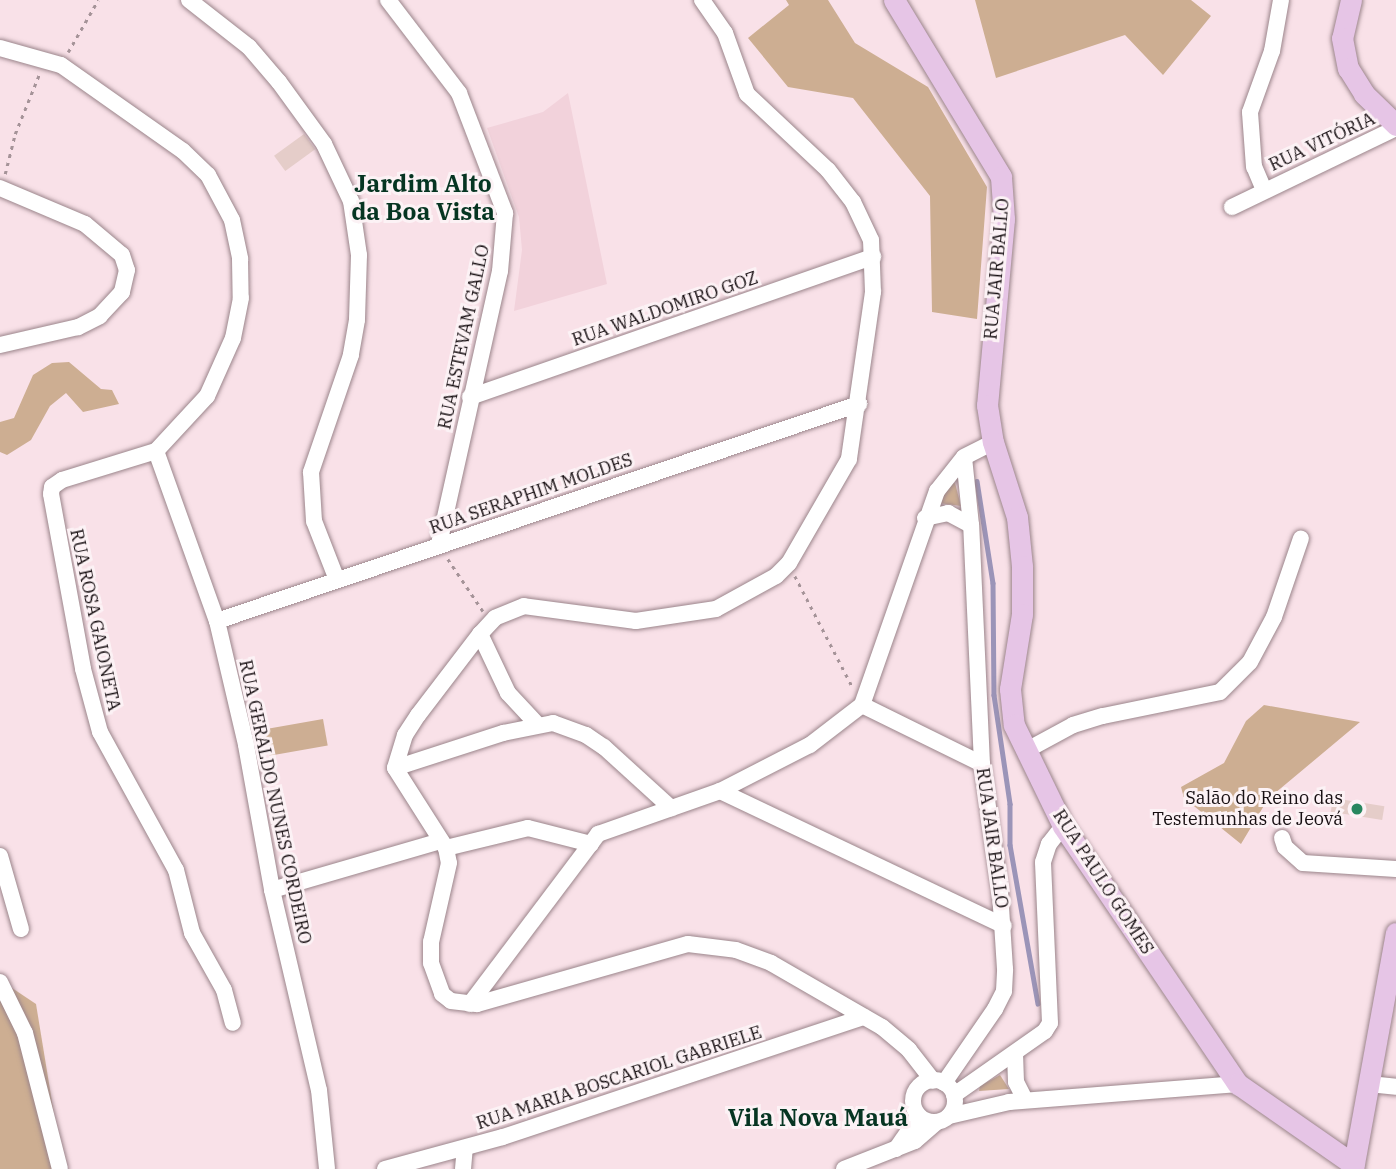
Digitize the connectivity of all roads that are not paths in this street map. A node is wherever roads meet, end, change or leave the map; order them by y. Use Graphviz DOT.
graph roads {
  1 [pos="188,0"];
  2 [pos="388,0"];
  3 [pos="702,0"];
  4 [pos="894,0"];
  5 [pos="1281,0"];
  6 [pos="1351,0"];
  7 [pos="0,48"];
  8 [pos="1396,127"];
  9 [pos="1,188"];
  10 [pos="1264,190"];
  11 [pos="1231,207"];
  12 [pos="873,257"];
  13 [pos="0,345"];
  14 [pos="470,397"];
  15 [pos="859,404"];
  16 [pos="993,442"];
  17 [pos="156,451"];
  18 [pos="964,457"];
  19 [pos="925,518"];
  20 [pos="971,525"];
  21 [pos="1301,538"];
  22 [pos="439,545"];
  23 [pos="337,580"];
  24 [pos="216,621"];
  25 [pos="485,628"];
  26 [pos="862,705"];
  27 [pos="537,723"];
  28 [pos="1027,750"];
  29 [pos="982,764"];
  30 [pos="395,768"];
  31 [pos="720,790"];
  32 [pos="671,808"];
  33 [pos="1063,826"];
  34 [pos="1282,838"];
  35 [pos="444,844"];
  36 [pos="591,844"];
  37 [pos="0,856"];
  38 [pos="1396,869"];
  39 [pos="272,890"];
  40 [pos="1004,926"];
  41 [pos="21,929"];
  42 [pos="1396,933"];
  43 [pos="0,982"];
  44 [pos="470,1004"];
  45 [pos="864,1017"];
  46 [pos="233,1023"];
  47 [pos="909,1050"];
  48 [pos="1015,1053"];
  49 [pos="1238,1084"];
  50 [pos="1369,1084"];
  51 [pos="1396,1087"];
  52 [pos="918,1088"];
  53 [pos="946,1090"];
  54 [pos="1017,1101"];
  55 [pos="919,1116"];
  56 [pos="943,1119"];
  57 [pos="465,1148"];
  58 [pos="895,1149"];
  59 [pos="1354,1167"];
  60 [pos="60,1169"];
  61 [pos="327,1169"];
  62 [pos="385,1169"];
  63 [pos="463,1169"];
  64 [pos="844,1169"];
  1 -- 23 [label="street"];
  2 -- 14 [label="street, RUA ESTEVAM GALLO"];
  3 -- 12 [label="street"];
  4 -- 16 [label="main road, RUA JAIR BALLO"];
  5 -- 10 [label="street, RUA VITÓRIA"];
  6 -- 8 [label="main road"];
  7 -- 17 [label="street"];
  8 -- 10 [label="street, RUA VITÓRIA"];
  9 -- 13 [label="street"];
  10 -- 11 [label="street, RUA VITÓRIA"];
  12 -- 14 [label="street, RUA WALDOMIRO GOZ"];
  12 -- 15 [label="street"];
  14 -- 22 [label="street, RUA ESTEVAM GALLO"];
  15 -- 22 [label="street, RUA SERAPHIM MOLDES"];
  15 -- 25 [label="street"];
  16 -- 18 [label="street"];
  16 -- 28 [label="main road, RUA PAULO GOMES"];
  17 -- 24 [label="street, RUA GERALDO NUNES CORDEIRO"];
  17 -- 46 [label="street, RUA ROSA GAIONETA"];
  18 -- 19 [label="street"];
  18 -- 20 [label="street, RUA JAIR BALLO"];
  19 -- 20 [label="street"];
  19 -- 26 [label="street"];
  20 -- 29 [label="street, RUA JAIR BALLO"];
  21 -- 28 [label="street"];
  22 -- 23 [label="street, RUA SERAPHIM MOLDES"];
  23 -- 24 [label="street, RUA SERAPHIM MOLDES"];
  24 -- 39 [label="street, RUA GERALDO NUNES CORDEIRO"];
  25 -- 27 [label="street"];
  25 -- 30 [label="street"];
  26 -- 29 [label="street"];
  26 -- 31 [label="street"];
  27 -- 30 [label="street"];
  27 -- 32 [label="street"];
  28 -- 33 [label="main road, RUA PAULO GOMES"];
  29 -- 40 [label="street, RUA JAIR BALLO"];
  30 -- 35 [label="street"];
  31 -- 32 [label="street"];
  31 -- 40 [label="street"];
  32 -- 36 [label="street"];
  33 -- 48 [label="street"];
  33 -- 49 [label="main road, RUA PAULO GOMES"];
  34 -- 38 [label="street"];
  35 -- 36 [label="street"];
  35 -- 39 [label="street"];
  35 -- 44 [label="street"];
  36 -- 44 [label="street"];
  37 -- 41 [label="street"];
  39 -- 61 [label="street, RUA GERALDO NUNES CORDEIRO"];
  40 -- 53 [label="street, RUA JAIR BALLO"];
  42 -- 50 [label="main road"];
  43 -- 60 [label="street"];
  44 -- 45 [label="street"];
  45 -- 47 [label="street"];
  45 -- 57 [label="street, RUA MARIA BOSCARIOL GABRIELE"];
  47 -- 52 [label="street"];
  47 -- 53 [label="street"];
  48 -- 53 [label="street"];
  48 -- 54 [label="street"];
  49 -- 54 [label="street"];
  49 -- 59 [label="main road, RUA PAULO GOMES"];
  50 -- 51 [label="street"];
  50 -- 59 [label="main road"];
  52 -- 53 [label="street"];
  52 -- 55 [label="street"];
  53 -- 54 [label="street"];
  53 -- 56 [label="street, RUA JAIR BALLO"];
  54 -- 56 [label="street"];
  55 -- 56 [label="street"];
  55 -- 58 [label="street"];
  56 -- 58 [label="street"];
  57 -- 62 [label="street, RUA MARIA BOSCARIOL GABRIELE"];
  57 -- 63 [label="street"];
  58 -- 64 [label="street"];
}
